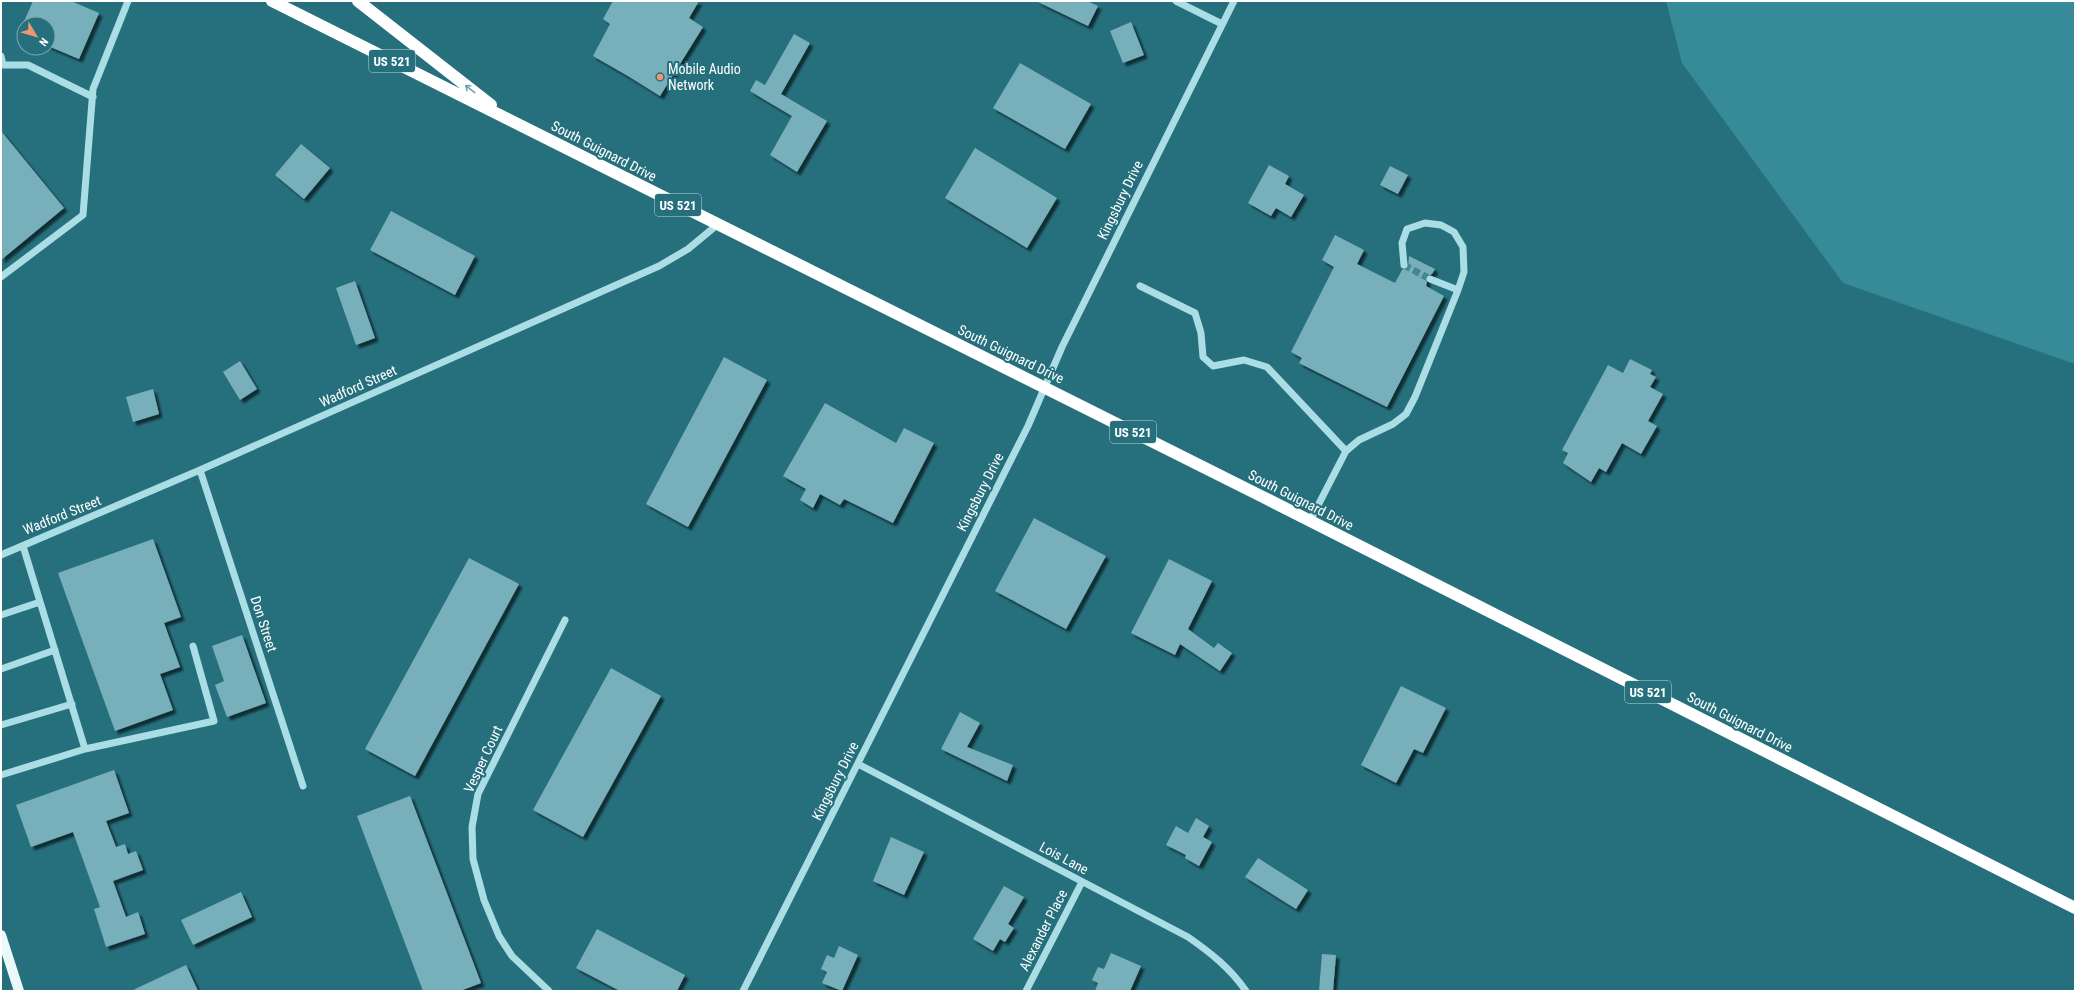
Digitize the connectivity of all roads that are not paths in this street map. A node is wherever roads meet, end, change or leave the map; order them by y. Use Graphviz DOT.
graph roads {
  1 [pos="128,1"];
  2 [pos="272,1"];
  3 [pos="358,1"];
  4 [pos="1176,1"];
  5 [pos="1234,1"];
  6 [pos="1222,24"];
  7 [pos="1,56"];
  8 [pos="2,65"];
  9 [pos="92,97"];
  10 [pos="512,121"];
  11 [pos="717,225"];
  12 [pos="1404,265"];
  13 [pos="1,277"];
  14 [pos="1430,279"];
  15 [pos="1140,286"];
  16 [pos="1458,290"];
  17 [pos="1045,387"];
  18 [pos="1346,451"];
  19 [pos="200,470"];
  20 [pos="1310,521"];
  21 [pos="23,546"];
  22 [pos="1,554"];
  23 [pos="40,602"];
  24 [pos="1,615"];
  25 [pos="565,620"];
  26 [pos="193,646"];
  27 [pos="55,650"];
  28 [pos="1,669"];
  29 [pos="72,704"];
  30 [pos="1,725"];
  31 [pos="85,749"];
  32 [pos="858,764"];
  33 [pos="1,775"];
  34 [pos="302,786"];
  35 [pos="1082,882"];
  36 [pos="2075,908"];
  37 [pos="1,935"];
  38 [pos="19,991"];
  39 [pos="550,991"];
  40 [pos="743,991"];
  41 [pos="1026,991"];
  42 [pos="1246,991"];
  1 -- 9 [label="street"];
  2 -- 10 [label="highway, US 521"];
  10 -- 3 [label="highway, one-way"];
  4 -- 6 [label="street"];
  5 -- 6 [label="street, Kingsbury Drive"];
  6 -- 17 [label="street, Kingsbury Drive"];
  7 -- 8 [label="street"];
  8 -- 9 [label="street"];
  9 -- 13 [label="street"];
  10 -- 11 [label="highway, South Guignard Drive / US 521"];
  11 -- 17 [label="highway, South Guignard Drive / US 521"];
  11 -- 19 [label="street, Wadford Street"];
  12 -- 16 [label="street"];
  14 -- 16 [label="street"];
  15 -- 18 [label="street"];
  16 -- 18 [label="street"];
  17 -- 20 [label="highway, South Guignard Drive / US 521"];
  17 -- 32 [label="street, Kingsbury Drive"];
  18 -- 20 [label="street"];
  19 -- 21 [label="street, Wadford Street"];
  19 -- 34 [label="street, Don Street"];
  20 -- 36 [label="highway, South Guignard Drive / US 521"];
  21 -- 22 [label="street, Wadford Street"];
  21 -- 23 [label="street"];
  23 -- 24 [label="street"];
  23 -- 27 [label="street"];
  25 -- 39 [label="street, Vesper Court"];
  26 -- 31 [label="street"];
  27 -- 28 [label="street"];
  27 -- 29 [label="street"];
  29 -- 30 [label="street"];
  29 -- 31 [label="street"];
  31 -- 33 [label="street"];
  32 -- 35 [label="street, Lois Lane"];
  32 -- 40 [label="street, Kingsbury Drive"];
  35 -- 41 [label="street, Alexander Place"];
  35 -- 42 [label="street, Lois Lane"];
  37 -- 38 [label="main road"];
}
